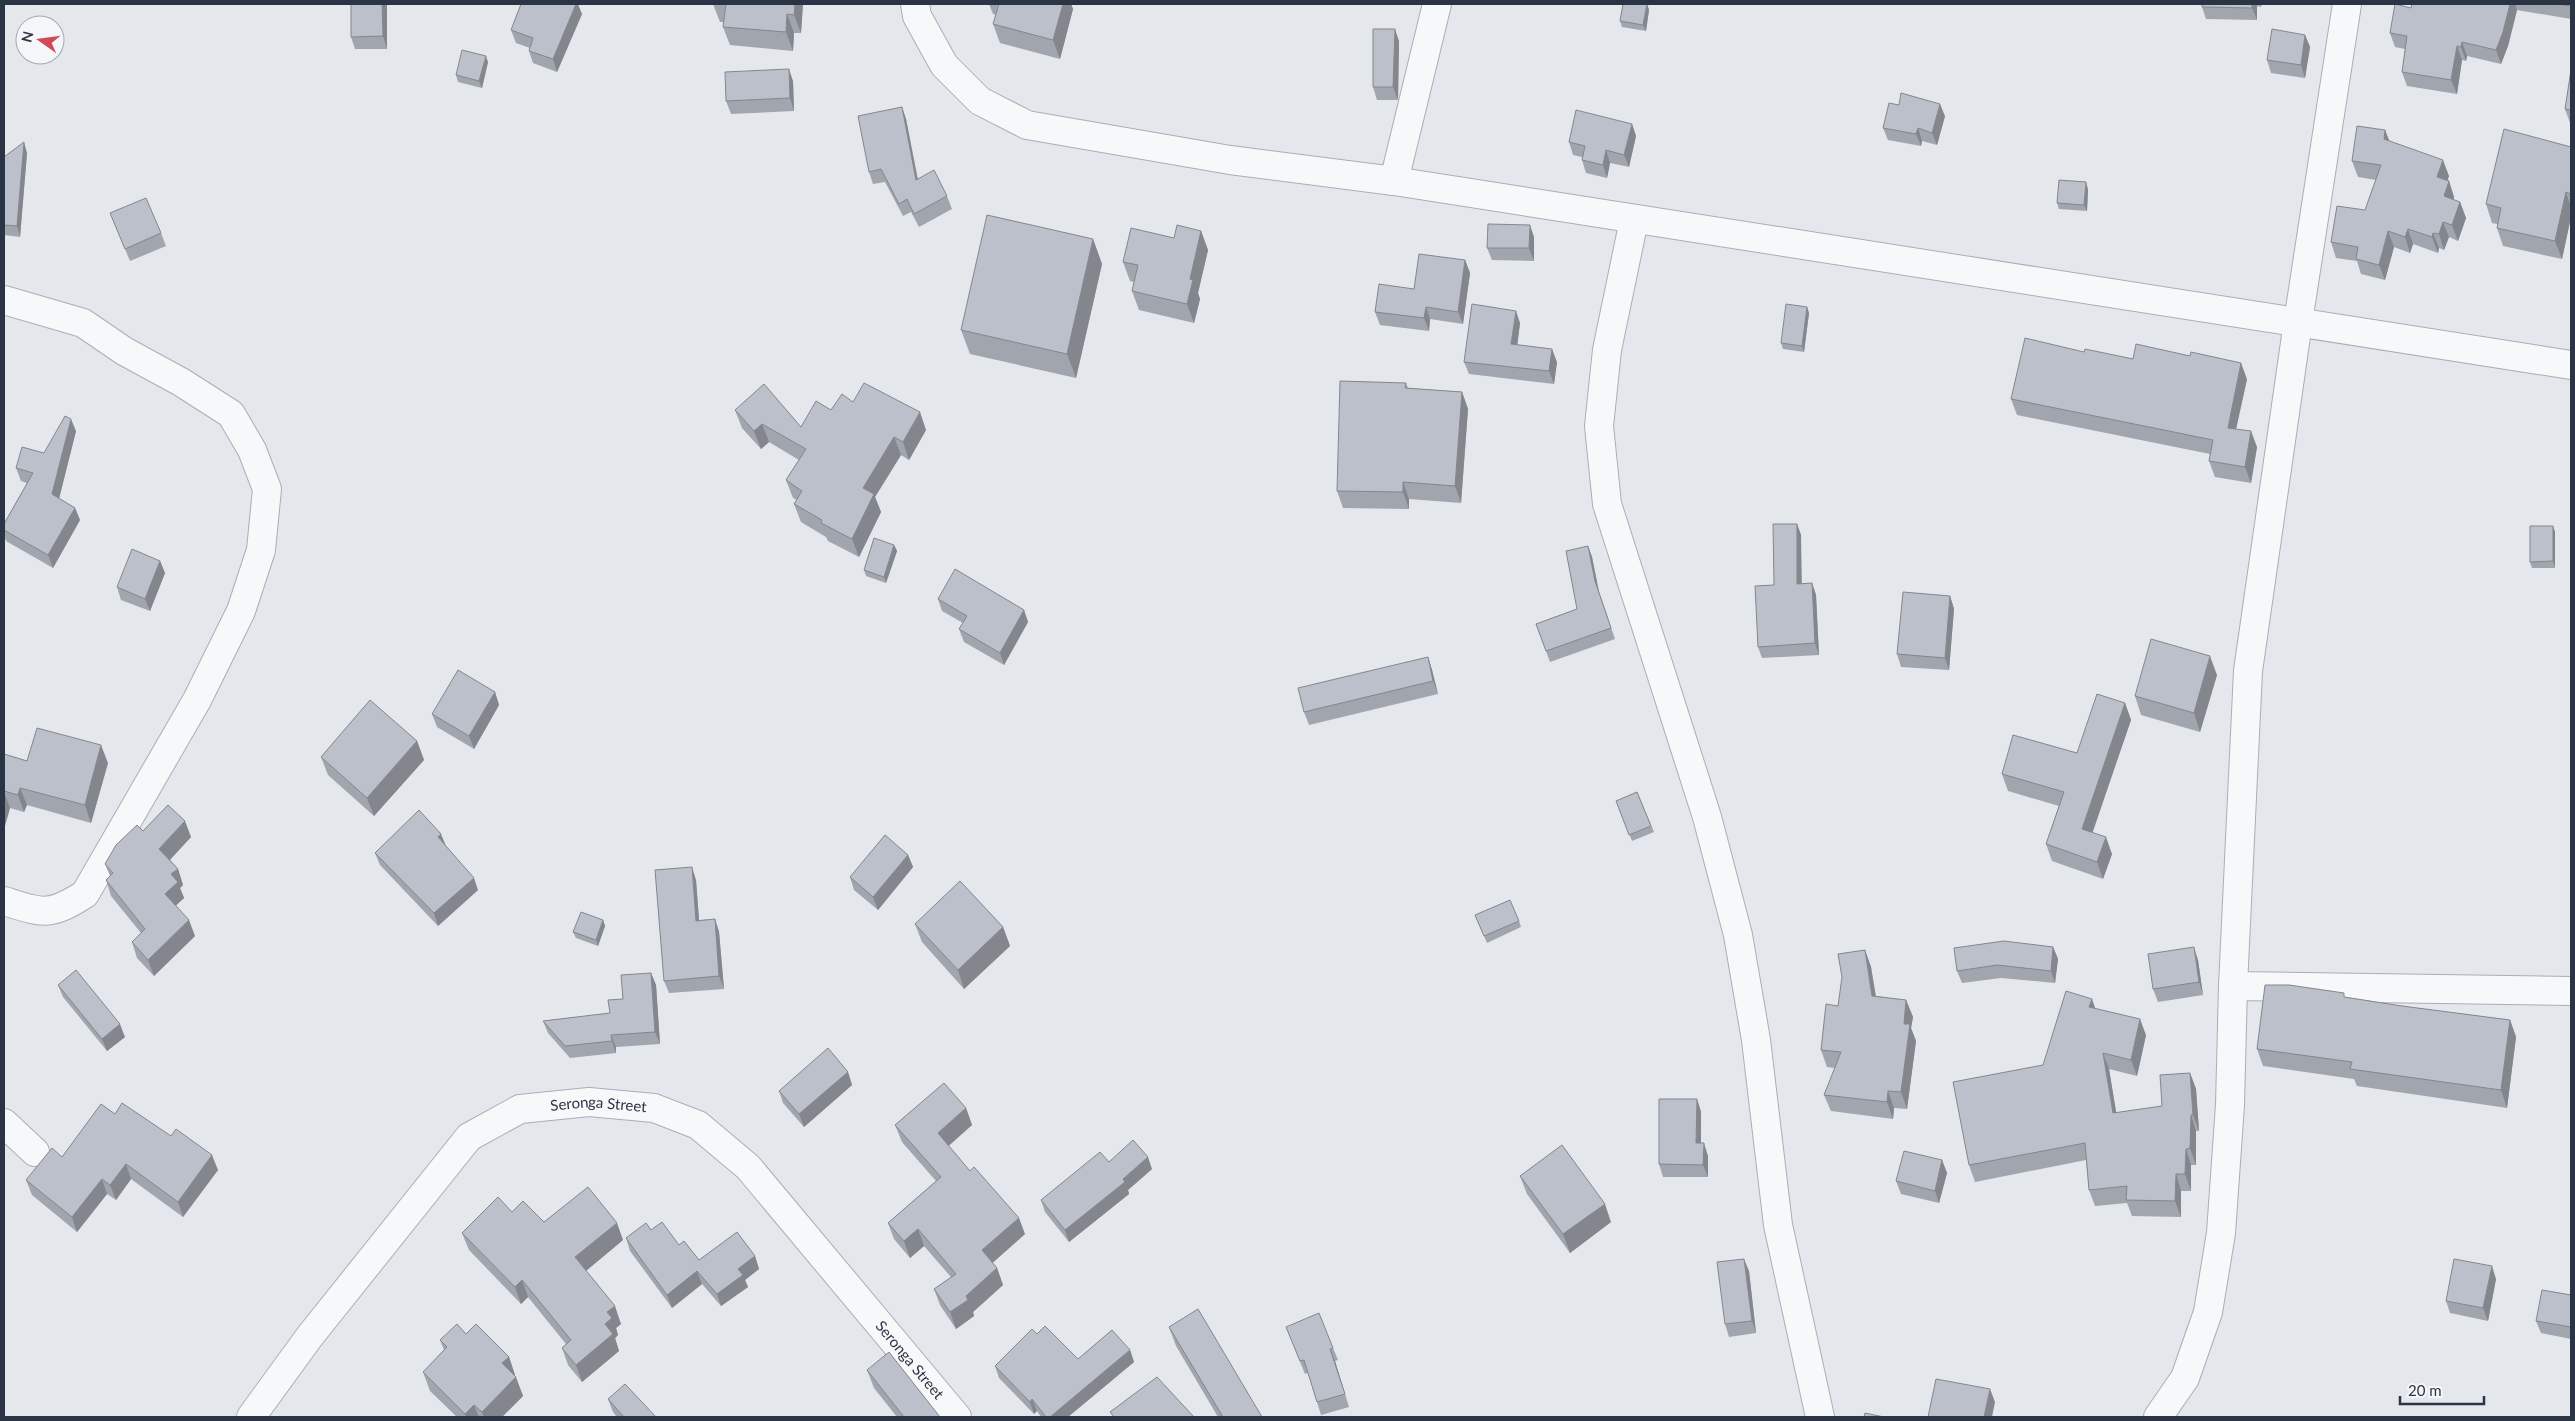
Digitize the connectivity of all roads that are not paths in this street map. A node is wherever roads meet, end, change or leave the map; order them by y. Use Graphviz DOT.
graph roads {
  1 [pos="915,4"];
  2 [pos="1437,4"];
  3 [pos="2347,4"];
  4 [pos="1394,181"];
  5 [pos="1634,220"];
  6 [pos="4,300"];
  7 [pos="2298,322"];
  8 [pos="2571,365"];
  9 [pos="4,901"];
  10 [pos="2233,986"];
  11 [pos="2571,991"];
  12 [pos="4,1123"];
  13 [pos="34,1152"];
  14 [pos="251,1417"];
  15 [pos="957,1417"];
  16 [pos="1820,1417"];
  17 [pos="2158,1417"];
  1 -- 4 [label="street"];
  2 -- 4 [label="street"];
  3 -- 7 [label="street"];
  4 -- 5 [label="street"];
  5 -- 7 [label="street"];
  5 -- 16 [label="street"];
  6 -- 9 [label="street"];
  7 -- 8 [label="street"];
  7 -- 10 [label="street"];
  10 -- 11 [label="street"];
  10 -- 17 [label="street"];
  12 -- 13 [label="street"];
  14 -- 15 [label="street, Seronga Street"];
}
